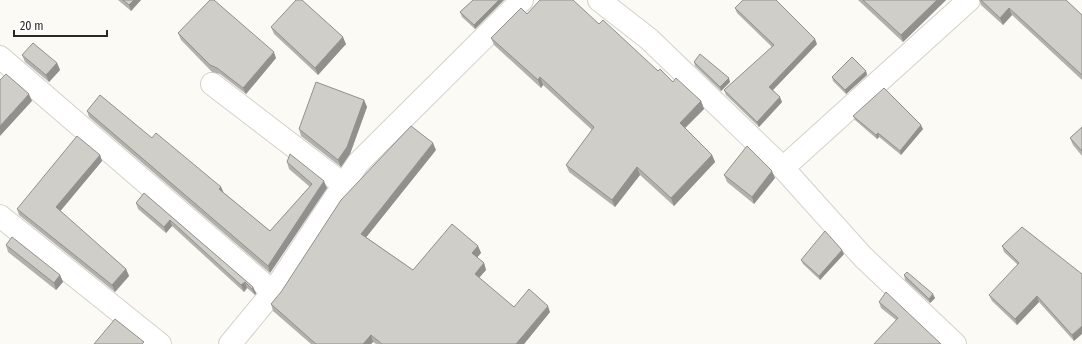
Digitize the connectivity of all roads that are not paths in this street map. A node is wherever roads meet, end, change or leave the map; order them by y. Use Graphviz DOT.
graph roads {
  1 [pos="522,0"];
  2 [pos="599,0"];
  3 [pos="969,0"];
  4 [pos="0,57"];
  5 [pos="212,84"];
  6 [pos="783,168"];
  7 [pos="344,185"];
  8 [pos="0,216"];
  9 [pos="273,292"];
  10 [pos="160,344"];
  11 [pos="230,344"];
  12 [pos="955,344"];
  1 -- 7 [label="street"];
  2 -- 6 [label="street"];
  3 -- 6 [label="street"];
  4 -- 9 [label="street"];
  5 -- 7 [label="street"];
  6 -- 12 [label="street"];
  7 -- 9 [label="street"];
  8 -- 10 [label="street"];
  9 -- 11 [label="street"];
}
